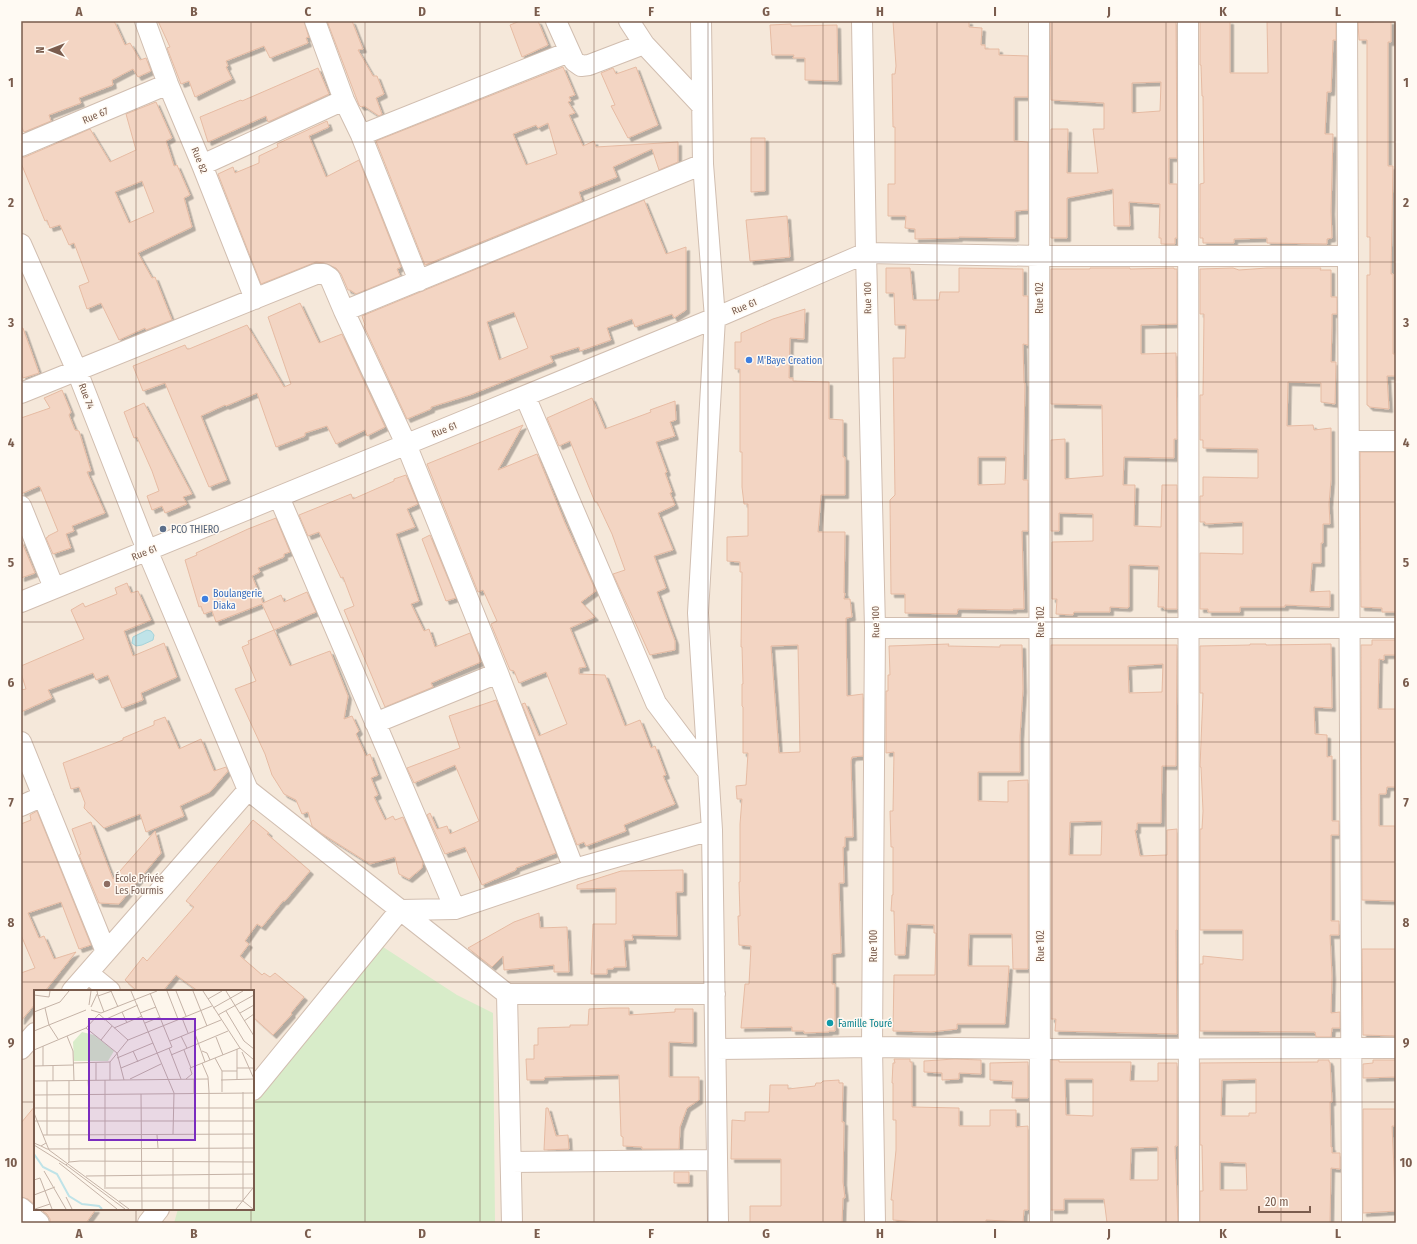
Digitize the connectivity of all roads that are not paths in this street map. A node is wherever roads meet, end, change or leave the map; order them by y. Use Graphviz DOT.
graph roads {
  1 [pos="145,21"];
  2 [pos="315,21"];
  3 [pos="556,21"];
  4 [pos="629,21"];
  5 [pos="701,21"];
  6 [pos="862,21"];
  7 [pos="1039,21"];
  8 [pos="1188,21"];
  9 [pos="1347,21"];
  10 [pos="644,44"];
  11 [pos="569,52"];
  12 [pos="168,84"];
  13 [pos="344,100"];
  14 [pos="702,106"];
  15 [pos="361,135"];
  16 [pos="21,146"];
  17 [pos="703,164"];
  18 [pos="202,165"];
  19 [pos="21,244"];
  20 [pos="866,253"];
  21 [pos="1039,256"];
  22 [pos="1188,256"];
  23 [pos="1348,256"];
  24 [pos="419,281"];
  25 [pos="255,299"];
  26 [pos="344,311"];
  27 [pos="715,318"];
  28 [pos="77,371"];
  29 [pos="21,393"];
  30 [pos="525,396"];
  31 [pos="1349,441"];
  32 [pos="1396,441"];
  33 [pos="406,444"];
  34 [pos="279,496"];
  35 [pos="21,506"];
  36 [pos="147,550"];
  37 [pos="54,588"];
  38 [pos="21,602"];
  39 [pos="875,628"];
  40 [pos="1040,628"];
  41 [pos="1188,628"];
  42 [pos="1350,628"];
  43 [pos="1396,628"];
  44 [pos="498,673"];
  45 [pos="375,723"];
  46 [pos="21,742"];
  47 [pos="708,772"];
  48 [pos="248,790"];
  49 [pos="43,796"];
  50 [pos="21,806"];
  51 [pos="712,830"];
  52 [pos="574,869"];
  53 [pos="455,909"];
  54 [pos="400,910"];
  55 [pos="106,952"];
  56 [pos="88,973"];
  57 [pos="73,990"];
  58 [pos="109,990"];
  59 [pos="507,994"];
  60 [pos="715,994"];
  61 [pos="34,1034"];
  62 [pos="872,1047"];
  63 [pos="1189,1048"];
  64 [pos="1352,1048"];
  65 [pos="1396,1048"];
  66 [pos="21,1049"];
  67 [pos="716,1049"];
  68 [pos="1040,1049"];
  69 [pos="254,1089"];
  70 [pos="717,1160"];
  71 [pos="511,1162"];
  72 [pos="21,1208"];
  73 [pos="158,1210"];
  74 [pos="39,1223"];
  75 [pos="148,1223"];
  76 [pos="512,1223"];
  77 [pos="718,1223"];
  78 [pos="875,1223"];
  79 [pos="1040,1223"];
  80 [pos="1189,1223"];
  81 [pos="1352,1223"];
  1 -- 12 [label="street, Rue 82"];
  2 -- 13 [label="street"];
  3 -- 11 [label="street"];
  4 -- 10 [label="street"];
  5 -- 14 [label="street"];
  6 -- 20 [label="street, Rue 100"];
  7 -- 21 [label="street, Rue 102"];
  8 -- 22 [label="street"];
  9 -- 23 [label="street"];
  10 -- 11 [label="street"];
  10 -- 14 [label="street"];
  11 -- 15 [label="street"];
  12 -- 16 [label="street, Rue 67"];
  12 -- 18 [label="street, Rue 82"];
  13 -- 15 [label="street"];
  13 -- 18 [label="street"];
  14 -- 17 [label="street"];
  15 -- 24 [label="street"];
  17 -- 24 [label="street"];
  17 -- 27 [label="street"];
  18 -- 25 [label="street, Rue 82"];
  19 -- 28 [label="street, Rue 74"];
  20 -- 21 [label="street"];
  20 -- 27 [label="street, Rue 61"];
  20 -- 39 [label="street, Rue 100"];
  21 -- 22 [label="street"];
  21 -- 40 [label="street, Rue 102"];
  22 -- 23 [label="street"];
  22 -- 41 [label="street"];
  23 -- 31 [label="street"];
  24 -- 26 [label="street"];
  25 -- 26 [label="street"];
  25 -- 28 [label="street"];
  26 -- 33 [label="street"];
  27 -- 30 [label="street, Rue 61"];
  27 -- 47 [label="street"];
  28 -- 29 [label="street"];
  28 -- 36 [label="street, Rue 74"];
  30 -- 33 [label="street, Rue 61"];
  30 -- 47 [label="street"];
  31 -- 32 [label="street"];
  31 -- 42 [label="street"];
  33 -- 34 [label="street, Rue 61"];
  33 -- 44 [label="street"];
  34 -- 36 [label="street, Rue 61"];
  34 -- 45 [label="street"];
  35 -- 37 [label="street"];
  36 -- 37 [label="street, Rue 61"];
  36 -- 48 [label="street, Rue 74"];
  37 -- 38 [label="street, Rue 61"];
  39 -- 40 [label="street"];
  39 -- 62 [label="street, Rue 100"];
  40 -- 41 [label="street"];
  40 -- 68 [label="street, Rue 102"];
  41 -- 42 [label="street"];
  41 -- 63 [label="street"];
  42 -- 43 [label="street"];
  42 -- 64 [label="street"];
  44 -- 45 [label="street"];
  44 -- 52 [label="street"];
  45 -- 53 [label="street"];
  46 -- 49 [label="street"];
  47 -- 51 [label="street"];
  48 -- 54 [label="street"];
  48 -- 55 [label="street"];
  49 -- 50 [label="street"];
  49 -- 55 [label="street"];
  51 -- 52 [label="street"];
  51 -- 60 [label="street"];
  52 -- 53 [label="street"];
  53 -- 54 [label="street"];
  54 -- 59 [label="street"];
  54 -- 69 [label="street"];
  55 -- 56 [label="street"];
  56 -- 57 [label="street"];
  56 -- 58 [label="street"];
  59 -- 60 [label="street"];
  59 -- 71 [label="street"];
  60 -- 67 [label="street"];
  61 -- 66 [label="street"];
  62 -- 67 [label="street"];
  62 -- 68 [label="street"];
  62 -- 78 [label="street, Rue 100"];
  63 -- 64 [label="street"];
  63 -- 68 [label="street"];
  63 -- 80 [label="street"];
  64 -- 65 [label="street"];
  64 -- 81 [label="street"];
  67 -- 70 [label="street"];
  68 -- 79 [label="street, Rue 102"];
  70 -- 71 [label="street"];
  70 -- 77 [label="street"];
  71 -- 76 [label="street"];
  72 -- 74 [label="street"];
  73 -- 75 [label="street"];
}
